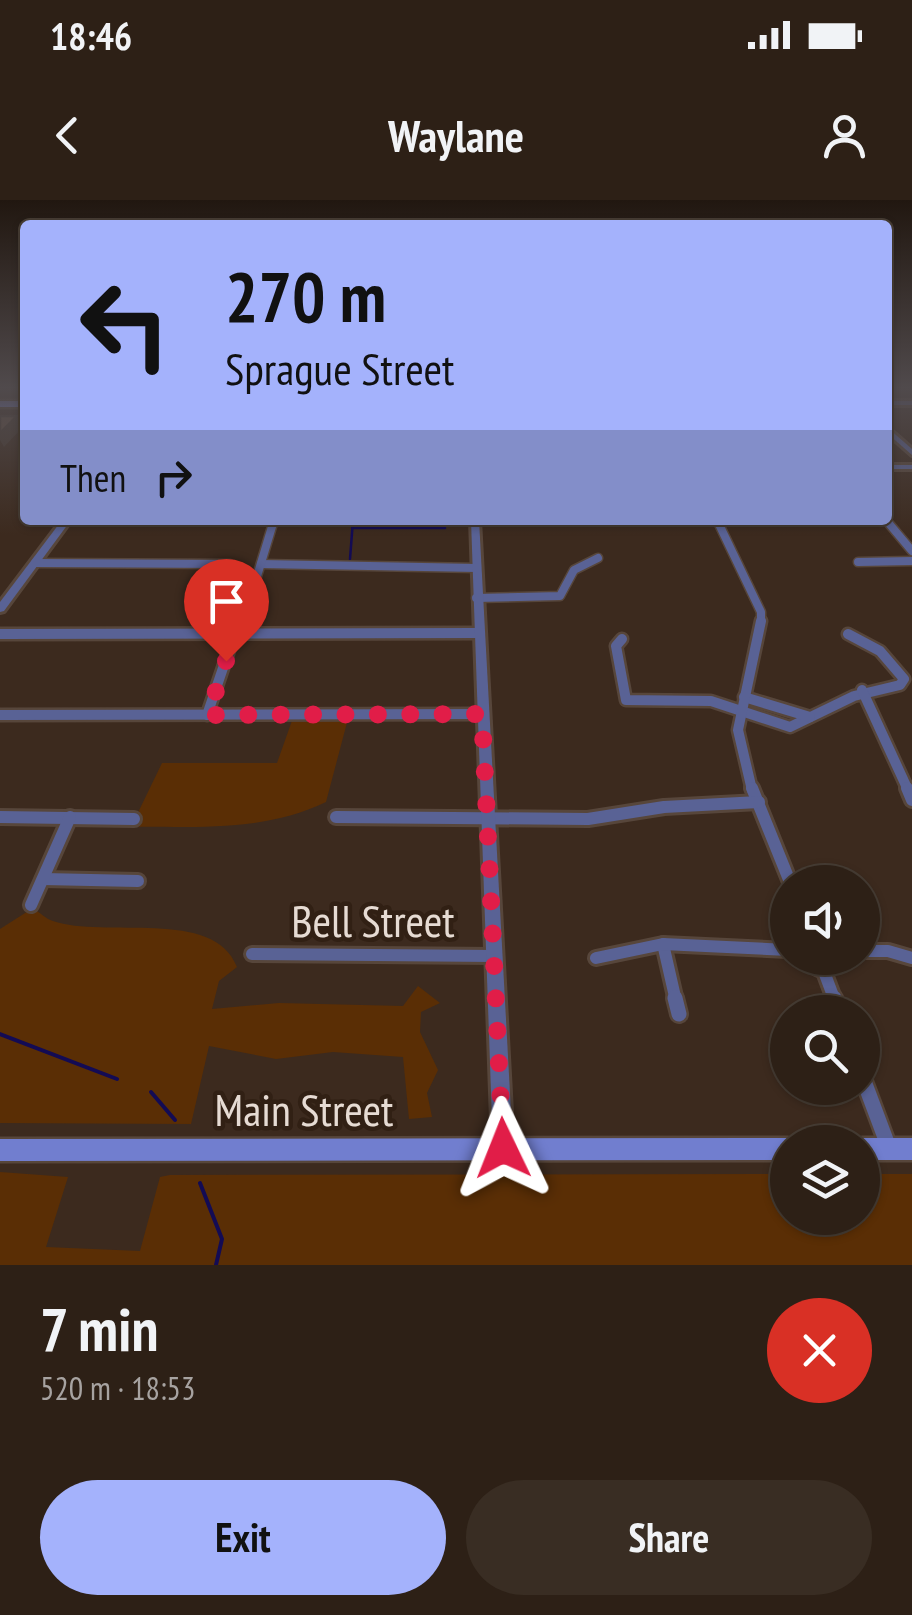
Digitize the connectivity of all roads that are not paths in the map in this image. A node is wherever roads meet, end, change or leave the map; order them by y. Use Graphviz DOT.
graph roads {
  1 [pos="894,436"];
  2 [pos="912,453"];
  3 [pos="63,525"];
  4 [pos="273,525"];
  5 [pos="475,525"];
  6 [pos="719,525"];
  7 [pos="890,525"];
  8 [pos="912,551"];
  9 [pos="598,558"];
  10 [pos="858,562"];
  11 [pos="912,562"];
  12 [pos="35,563"];
  13 [pos="230,564"];
  14 [pos="261,564"];
  15 [pos="477,568"];
  16 [pos="476,598"];
  17 [pos="0,608"];
  18 [pos="478,633"];
  19 [pos="0,634"];
  20 [pos="234,634"];
  21 [pos="848,634"];
  22 [pos="622,639"];
  23 [pos="862,690"];
  24 [pos="744,697"];
  25 [pos="738,709"];
  26 [pos="482,714"];
  27 [pos="0,715"];
  28 [pos="208,715"];
  29 [pos="811,717"];
  30 [pos="912,800"];
  31 [pos="759,802"];
  32 [pos="0,817"];
  33 [pos="70,817"];
  34 [pos="336,817"];
  35 [pos="134,819"];
  36 [pos="488,820"];
  37 [pos="783,865"];
  38 [pos="43,879"];
  39 [pos="138,881"];
  40 [pos="31,905"];
  41 [pos="663,944"];
  42 [pos="770,949"];
  43 [pos="880,951"];
  44 [pos="252,954"];
  45 [pos="495,956"];
  46 [pos="596,958"];
  47 [pos="912,958"];
  48 [pos="680,1014"];
  49 [pos="878,1105"];
  50 [pos="503,1148"];
  51 [pos="901,1148"];
  52 [pos="770,1149"];
  53 [pos="0,1150"];
  1 -- 2 [label="street"];
  3 -- 12 [label="street"];
  4 -- 14 [label="street"];
  5 -- 15 [label="street"];
  6 -- 24 [label="street"];
  7 -- 8 [label="street"];
  9 -- 16 [label="street"];
  10 -- 11 [label="street"];
  12 -- 13 [label="street"];
  12 -- 17 [label="street"];
  14 -- 15 [label="street"];
  14 -- 20 [label="street"];
  15 -- 16 [label="street"];
  16 -- 18 [label="street"];
  18 -- 20 [label="street"];
  18 -- 26 [label="street"];
  19 -- 20 [label="street"];
  20 -- 28 [label="street"];
  21 -- 23 [label="street"];
  22 -- 25 [label="street"];
  23 -- 29 [label="street"];
  23 -- 30 [label="street"];
  24 -- 25 [label="street"];
  24 -- 29 [label="street"];
  25 -- 29 [label="street"];
  25 -- 31 [label="street"];
  26 -- 28 [label="street"];
  26 -- 36 [label="street"];
  27 -- 28 [label="street"];
  31 -- 36 [label="street"];
  31 -- 37 [label="street"];
  32 -- 33 [label="street"];
  33 -- 35 [label="street"];
  33 -- 38 [label="street"];
  34 -- 36 [label="street"];
  36 -- 45 [label="street"];
  38 -- 39 [label="street"];
  38 -- 40 [label="street"];
  41 -- 42 [label="street"];
  41 -- 46 [label="street"];
  41 -- 48 [label="street"];
  43 -- 47 [label="street"];
  44 -- 45 [label="street, Bell Street"];
  45 -- 50 [label="street"];
  49 -- 51 [label="street"];
  50 -- 52 [label="main road, Main Street"];
  50 -- 53 [label="main road, Main Street"];
}
